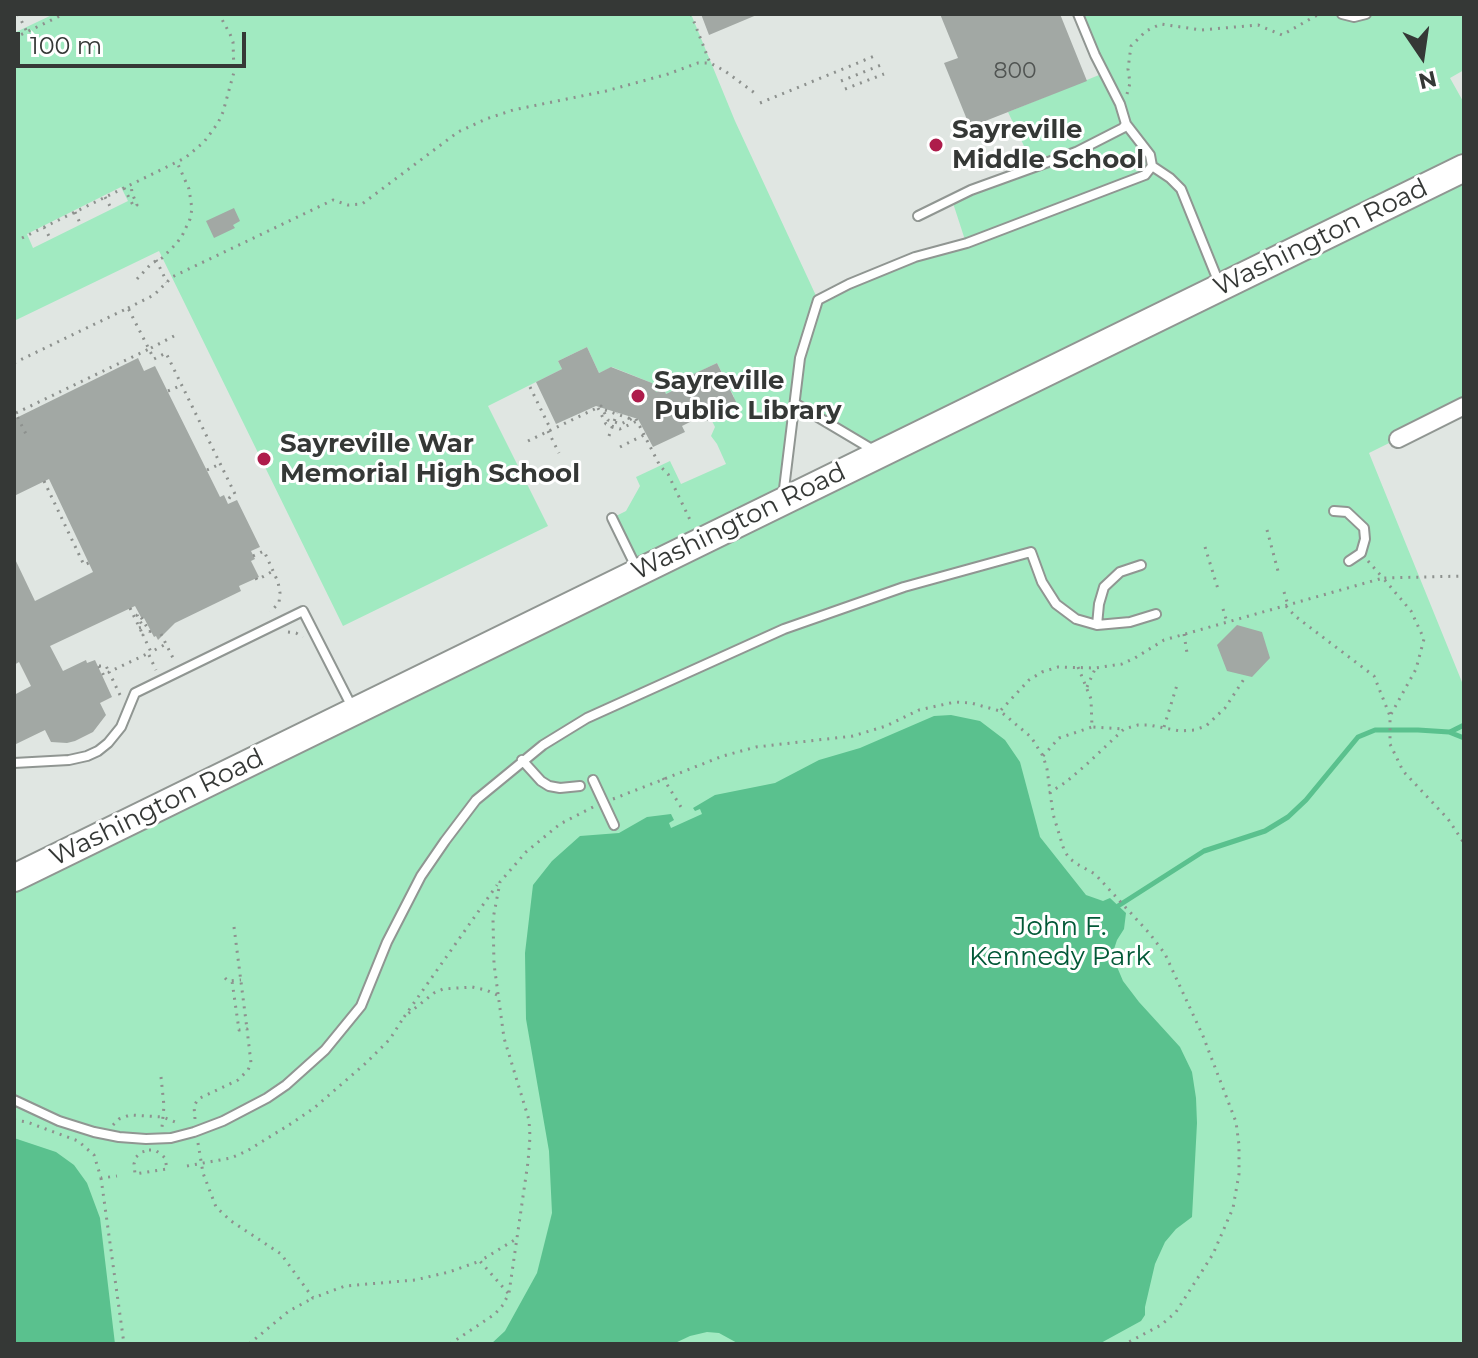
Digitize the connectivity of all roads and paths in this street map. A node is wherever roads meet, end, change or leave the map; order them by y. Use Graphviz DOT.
graph roads {
  1 [pos="18,14"];
  2 [pos="64,14"];
  3 [pos="219,14"];
  4 [pos="691,14"];
  5 [pos="1078,14"];
  6 [pos="1319,14"];
  7 [pos="1342,14"];
  8 [pos="1366,14"];
  9 [pos="58,15"];
  10 [pos="27,32"];
  11 [pos="14,38"];
  12 [pos="877,55"];
  13 [pos="710,63"];
  14 [pos="881,65"];
  15 [pos="884,74"];
  16 [pos="841,81"];
  17 [pos="845,89"];
  18 [pos="756,94"];
  19 [pos="760,103"];
  20 [pos="1120,104"];
  21 [pos="1126,124"];
  22 [pos="176,161"];
  23 [pos="1152,166"];
  24 [pos="1464,168"];
  25 [pos="131,184"];
  26 [pos="124,188"];
  27 [pos="105,197"];
  28 [pos="111,208"];
  29 [pos="75,212"];
  30 [pos="918,216"];
  31 [pos="80,223"];
  32 [pos="44,227"];
  33 [pos="22,238"];
  34 [pos="50,238"];
  35 [pos="156,260"];
  36 [pos="137,279"];
  37 [pos="167,282"];
  38 [pos="1221,287"];
  39 [pos="128,308"];
  40 [pos="174,336"];
  41 [pos="150,348"];
  42 [pos="14,363"];
  43 [pos="182,385"];
  44 [pos="530,387"];
  45 [pos="168,391"];
  46 [pos="796,404"];
  47 [pos="1464,406"];
  48 [pos="599,407"];
  49 [pos="15,411"];
  50 [pos="617,413"];
  51 [pos="631,419"];
  52 [pos="637,421"];
  53 [pos="613,424"];
  54 [pos="550,430"];
  55 [pos="26,434"];
  56 [pos="645,434"];
  57 [pos="609,436"];
  58 [pos="1398,439"];
  59 [pos="528,441"];
  60 [pos="620,447"];
  61 [pos="559,453"];
  62 [pos="879,453"];
  63 [pos="220,464"];
  64 [pos="207,470"];
  65 [pos="46,482"];
  66 [pos="783,501"];
  67 [pos="227,502"];
  68 [pos="1334,511"];
  69 [pos="612,518"];
  70 [pos="694,529"];
  71 [pos="1267,530"];
  72 [pos="1205,547"];
  73 [pos="1361,553"];
  74 [pos="253,556"];
  75 [pos="93,561"];
  76 [pos="1349,561"];
  77 [pos="1141,565"];
  78 [pos="273,571"];
  79 [pos="1278,571"];
  80 [pos="638,572"];
  81 [pos="1464,576"];
  82 [pos="256,578"];
  83 [pos="1383,578"];
  84 [pos="1218,589"];
  85 [pos="1284,592"];
  86 [pos="1287,605"];
  87 [pos="130,608"];
  88 [pos="1223,609"];
  89 [pos="270,613"];
  90 [pos="1156,614"];
  91 [pos="1227,622"];
  92 [pos="1097,625"];
  93 [pos="139,628"];
  94 [pos="284,632"];
  95 [pos="161,634"];
  96 [pos="1184,634"];
  97 [pos="143,635"];
  98 [pos="306,640"];
  99 [pos="166,644"];
  100 [pos="1187,653"];
  101 [pos="150,654"];
  102 [pos="181,656"];
  103 [pos="1078,667"];
  104 [pos="1095,668"];
  105 [pos="109,672"];
  106 [pos="1246,676"];
  107 [pos="102,677"];
  108 [pos="160,680"];
  109 [pos="1177,685"];
  110 [pos="1087,687"];
  111 [pos="120,700"];
  112 [pos="354,711"];
  113 [pos="1000,711"];
  114 [pos="1390,716"];
  115 [pos="1092,727"];
  116 [pos="1164,727"];
  117 [pos="1124,729"];
  118 [pos="1043,756"];
  119 [pos="522,760"];
  120 [pos="14,763"];
  121 [pos="663,778"];
  122 [pos="593,780"];
  123 [pos="580,786"];
  124 [pos="1049,793"];
  125 [pos="603,803"];
  126 [pos="681,807"];
  127 [pos="614,825"];
  128 [pos="1464,843"];
  129 [pos="14,878"];
  130 [pos="500,882"];
  131 [pos="234,927"];
  132 [pos="225,978"];
  133 [pos="241,980"];
  134 [pos="232,981"];
  135 [pos="497,995"];
  136 [pos="404,1017"];
  137 [pos="247,1029"];
  138 [pos="161,1077"];
  139 [pos="14,1100"];
  140 [pos="163,1117"];
  141 [pos="14,1120"];
  142 [pos="195,1120"];
  143 [pos="180,1124"];
  144 [pos="162,1127"];
  145 [pos="112,1128"];
  146 [pos="197,1139"];
  147 [pos="99,1152"];
  148 [pos="94,1155"];
  149 [pos="202,1164"];
  150 [pos="187,1166"];
  151 [pos="167,1169"];
  152 [pos="117,1176"];
  153 [pos="101,1178"];
  154 [pos="516,1239"];
  155 [pos="480,1261"];
  156 [pos="509,1293"];
  157 [pos="313,1298"];
  158 [pos="124,1344"];
  159 [pos="249,1344"];
  160 [pos="450,1344"];
  161 [pos="1125,1344"];
  1 -- 10 [label="path"];
  2 -- 9 [label="path"];
  3 -- 22 [label="path"];
  4 -- 13 [label="path"];
  5 -- 20 [label="lane"];
  6 -- 20 [label="path"];
  7 -- 8 [label="lane"];
  9 -- 10 [label="path"];
  10 -- 11 [label="path"];
  12 -- 19 [label="path"];
  13 -- 18 [label="path"];
  13 -- 37 [label="path"];
  14 -- 16 [label="path"];
  15 -- 17 [label="path"];
  20 -- 21 [label="lane"];
  21 -- 23 [label="lane"];
  21 -- 30 [label="lane"];
  22 -- 25 [label="path"];
  22 -- 35 [label="path"];
  23 -- 38 [label="lane"];
  23 -- 46 [label="lane"];
  24 -- 38 [label="main road, Washington Road"];
  25 -- 26 [label="path"];
  25 -- 26 [label="path"];
  26 -- 27 [label="path"];
  27 -- 28 [label="path"];
  27 -- 29 [label="path"];
  29 -- 31 [label="path"];
  29 -- 32 [label="path"];
  32 -- 33 [label="path"];
  32 -- 34 [label="path"];
  35 -- 36 [label="path"];
  35 -- 37 [label="path"];
  37 -- 39 [label="path"];
  38 -- 62 [label="main road, Washington Road"];
  39 -- 41 [label="path"];
  39 -- 42 [label="path"];
  40 -- 41 [label="path"];
  41 -- 43 [label="path"];
  41 -- 49 [label="path"];
  43 -- 45 [label="path"];
  43 -- 63 [label="path"];
  44 -- 54 [label="path"];
  46 -- 62 [label="lane"];
  46 -- 66 [label="lane"];
  47 -- 58 [label="street"];
  48 -- 50 [label="path"];
  48 -- 53 [label="path"];
  48 -- 54 [label="path"];
  49 -- 55 [label="path"];
  50 -- 51 [label="path"];
  50 -- 53 [label="path"];
  51 -- 52 [label="path"];
  51 -- 53 [label="path"];
  52 -- 53 [label="path"];
  52 -- 56 [label="path"];
  53 -- 57 [label="path"];
  54 -- 59 [label="path"];
  54 -- 61 [label="path"];
  56 -- 60 [label="path"];
  56 -- 70 [label="path"];
  62 -- 66 [label="main road, Washington Road"];
  63 -- 64 [label="path"];
  63 -- 67 [label="path"];
  65 -- 75 [label="path"];
  66 -- 80 [label="main road, Washington Road"];
  68 -- 73 [label="lane"];
  69 -- 80 [label="lane"];
  71 -- 79 [label="path"];
  72 -- 84 [label="path"];
  73 -- 76 [label="lane"];
  73 -- 83 [label="path"];
  74 -- 78 [label="path"];
  77 -- 92 [label="lane"];
  78 -- 82 [label="path"];
  78 -- 89 [label="path"];
  80 -- 112 [label="main road, Washington Road"];
  81 -- 83 [label="path"];
  83 -- 86 [label="path"];
  83 -- 114 [label="path"];
  85 -- 86 [label="path"];
  86 -- 91 [label="path"];
  86 -- 114 [label="path"];
  87 -- 93 [label="path"];
  88 -- 91 [label="path"];
  90 -- 92 [label="lane"];
  91 -- 96 [label="path"];
  92 -- 119 [label="lane"];
  93 -- 97 [label="path"];
  93 -- 97 [label="path"];
  94 -- 98 [label="path"];
  95 -- 99 [label="path"];
  96 -- 100 [label="path"];
  96 -- 104 [label="path"];
  97 -- 101 [label="path"];
  99 -- 101 [label="path"];
  99 -- 102 [label="path"];
  101 -- 105 [label="path"];
  101 -- 108 [label="path"];
  103 -- 104 [label="path"];
  103 -- 110 [label="path"];
  103 -- 113 [label="path"];
  104 -- 110 [label="path"];
  105 -- 107 [label="path"];
  105 -- 111 [label="path"];
  106 -- 116 [label="path"];
  108 -- 112 [label="lane"];
  108 -- 120 [label="lane"];
  109 -- 116 [label="path"];
  110 -- 115 [label="path"];
  112 -- 129 [label="main road, Washington Road"];
  113 -- 118 [label="path"];
  113 -- 121 [label="path"];
  114 -- 128 [label="path"];
  115 -- 117 [label="path"];
  115 -- 118 [label="path"];
  116 -- 117 [label="path"];
  117 -- 124 [label="path"];
  118 -- 124 [label="path"];
  119 -- 123 [label="lane"];
  119 -- 139 [label="lane"];
  121 -- 125 [label="path"];
  121 -- 126 [label="path"];
  122 -- 125 [label="lane"];
  124 -- 161 [label="path"];
  125 -- 127 [label="lane"];
  125 -- 130 [label="path"];
  130 -- 135 [label="path"];
  130 -- 136 [label="path"];
  131 -- 133 [label="path"];
  132 -- 134 [label="path"];
  133 -- 134 [label="path"];
  133 -- 137 [label="path"];
  134 -- 137 [label="path"];
  135 -- 136 [label="path"];
  135 -- 154 [label="path"];
  136 -- 149 [label="path"];
  137 -- 142 [label="path"];
  138 -- 140 [label="path"];
  140 -- 143 [label="path"];
  140 -- 144 [label="path"];
  140 -- 145 [label="path"];
  141 -- 148 [label="path"];
  146 -- 149 [label="path"];
  147 -- 148 [label="path"];
  148 -- 153 [label="path"];
  149 -- 150 [label="path"];
  149 -- 157 [label="path"];
  151 -- 151 [label="path"];
  152 -- 153 [label="path"];
  153 -- 158 [label="path"];
  154 -- 155 [label="path"];
  154 -- 156 [label="path"];
  155 -- 156 [label="path"];
  155 -- 157 [label="path"];
  156 -- 160 [label="path"];
  157 -- 159 [label="path"];
}
